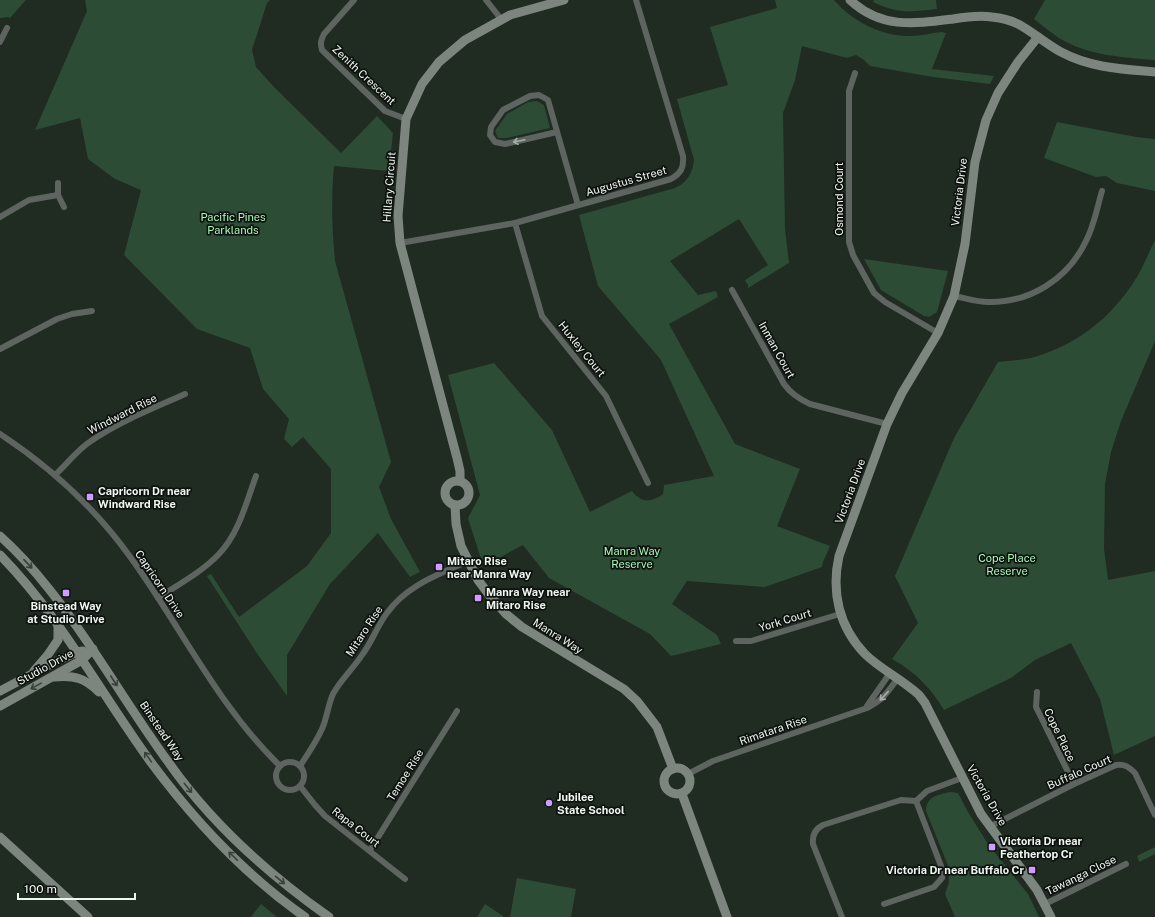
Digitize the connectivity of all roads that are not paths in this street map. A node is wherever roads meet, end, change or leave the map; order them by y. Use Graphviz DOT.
graph roads {
  1 [pos="354,0"];
  2 [pos="486,0"];
  3 [pos="564,0"];
  4 [pos="636,0"];
  5 [pos="850,0"];
  6 [pos="501,19"];
  7 [pos="7,28"];
  8 [pos="1038,37"];
  9 [pos="0,42"];
  10 [pos="1155,72"];
  11 [pos="855,73"];
  12 [pos="406,119"];
  13 [pos="557,132"];
  14 [pos="58,183"];
  15 [pos="1102,191"];
  16 [pos="58,195"];
  17 [pos="578,205"];
  18 [pos="64,207"];
  19 [pos="0,217"];
  20 [pos="515,223"];
  21 [pos="400,243"];
  22 [pos="732,290"];
  23 [pos="954,296"];
  24 [pos="92,311"];
  25 [pos="938,333"];
  26 [pos="0,349"];
  27 [pos="185,394"];
  28 [pos="887,424"];
  29 [pos="0,434"];
  30 [pos="55,475"];
  31 [pos="256,476"];
  32 [pos="460,481"];
  33 [pos="648,482"];
  34 [pos="455,505"];
  35 [pos="0,536"];
  36 [pos="0,556"];
  37 [pos="468,561"];
  38 [pos="158,598"];
  39 [pos="840,614"];
  40 [pos="58,624"];
  41 [pos="736,641"];
  42 [pos="93,649"];
  43 [pos="77,652"];
  44 [pos="82,660"];
  45 [pos="890,672"];
  46 [pos="31,675"];
  47 [pos="52,677"];
  48 [pos="898,678"];
  49 [pos="0,691"];
  50 [pos="1037,692"];
  51 [pos="0,706"];
  52 [pos="113,707"];
  53 [pos="866,708"];
  54 [pos="457,711"];
  55 [pos="280,766"];
  56 [pos="300,766"];
  57 [pos="673,769"];
  58 [pos="688,774"];
  59 [pos="962,778"];
  60 [pos="1074,784"];
  61 [pos="300,786"];
  62 [pos="682,794"];
  63 [pos="916,801"];
  64 [pos="1155,815"];
  65 [pos="989,827"];
  66 [pos="0,837"];
  67 [pos="370,850"];
  68 [pos="1126,864"];
  69 [pos="405,879"];
  70 [pos="884,904"];
  71 [pos="1045,904"];
  72 [pos="88,917"];
  73 [pos="305,917"];
  74 [pos="329,917"];
  75 [pos="727,917"];
  76 [pos="842,917"];
  77 [pos="1051,917"];
  1 -- 12 [label="street, Zenith Crescent"];
  2 -- 6 [label="street"];
  3 -- 6 [label="street, Hillary Circuit"];
  4 -- 17 [label="street, Augustus Street"];
  5 -- 8 [label="street"];
  6 -- 12 [label="street, Hillary Circuit"];
  7 -- 9 [label="street"];
  8 -- 10 [label="street"];
  8 -- 23 [label="street, Victoria Drive"];
  11 -- 25 [label="street, Osmond Court"];
  12 -- 21 [label="street, Hillary Circuit"];
  13 -- 13 [label="street, one-way"];
  13 -- 17 [label="street"];
  14 -- 16 [label="street"];
  15 -- 23 [label="street"];
  16 -- 18 [label="street"];
  16 -- 19 [label="street"];
  17 -- 20 [label="street, Augustus Street"];
  20 -- 21 [label="street, Augustus Street"];
  20 -- 33 [label="street, Huxley Court"];
  21 -- 32 [label="street, Hillary Circuit"];
  22 -- 28 [label="street, Inman Court"];
  23 -- 25 [label="street, Victoria Drive"];
  24 -- 26 [label="street"];
  25 -- 28 [label="street, Victoria Drive"];
  27 -- 30 [label="street, Windward Rise"];
  28 -- 39 [label="street, Victoria Drive"];
  29 -- 30 [label="street, Capricorn Drive"];
  30 -- 38 [label="street, Capricorn Drive"];
  31 -- 38 [label="street"];
  32 -- 34 [label="street"];
  32 -- 34 [label="street"];
  34 -- 37 [label="street, Manra Way"];
  35 -- 42 [label="street, Binstead Way, one-way"];
  36 -- 40 [label="street"];
  37 -- 56 [label="street, Mitaro Rise"];
  37 -- 57 [label="street, Manra Way"];
  38 -- 55 [label="street, Capricorn Drive"];
  39 -- 41 [label="street, York Court"];
  39 -- 45 [label="street, Victoria Drive"];
  40 -- 43 [label="street"];
  40 -- 46 [label="street"];
  42 -- 43 [label="street, Studio Drive"];
  42 -- 44 [label="street, Studio Drive"];
  42 -- 74 [label="street, Binstead Way, one-way"];
  43 -- 44 [label="street"];
  43 -- 46 [label="street, Studio Drive"];
  44 -- 47 [label="street, Studio Drive"];
  44 -- 52 [label="street"];
  45 -- 48 [label="street, Victoria Drive"];
  45 -- 53 [label="street"];
  46 -- 49 [label="street, Studio Drive"];
  47 -- 51 [label="street, Studio Drive, one-way"];
  47 -- 52 [label="street"];
  48 -- 53 [label="street, Rimatara Rise, one-way"];
  48 -- 59 [label="street, Victoria Drive"];
  50 -- 60 [label="street, Cope Place"];
  73 -- 52 [label="street, one-way"];
  53 -- 58 [label="street, Rimatara Rise"];
  54 -- 67 [label="street, Temoe Rise"];
  55 -- 56 [label="street"];
  55 -- 61 [label="street"];
  56 -- 61 [label="street"];
  57 -- 58 [label="street"];
  57 -- 62 [label="street"];
  58 -- 62 [label="street"];
  59 -- 63 [label="street"];
  59 -- 65 [label="street, Victoria Drive"];
  60 -- 64 [label="street, Buffalo Court"];
  60 -- 65 [label="street, Buffalo Court"];
  61 -- 67 [label="street, Rapa Court"];
  62 -- 75 [label="street"];
  63 -- 70 [label="street"];
  63 -- 76 [label="street"];
  65 -- 71 [label="street, Victoria Drive"];
  66 -- 72 [label="street"];
  67 -- 69 [label="street, Rapa Court"];
  68 -- 71 [label="street, Tawanga Close"];
  71 -- 77 [label="street, Victoria Drive"];
}
